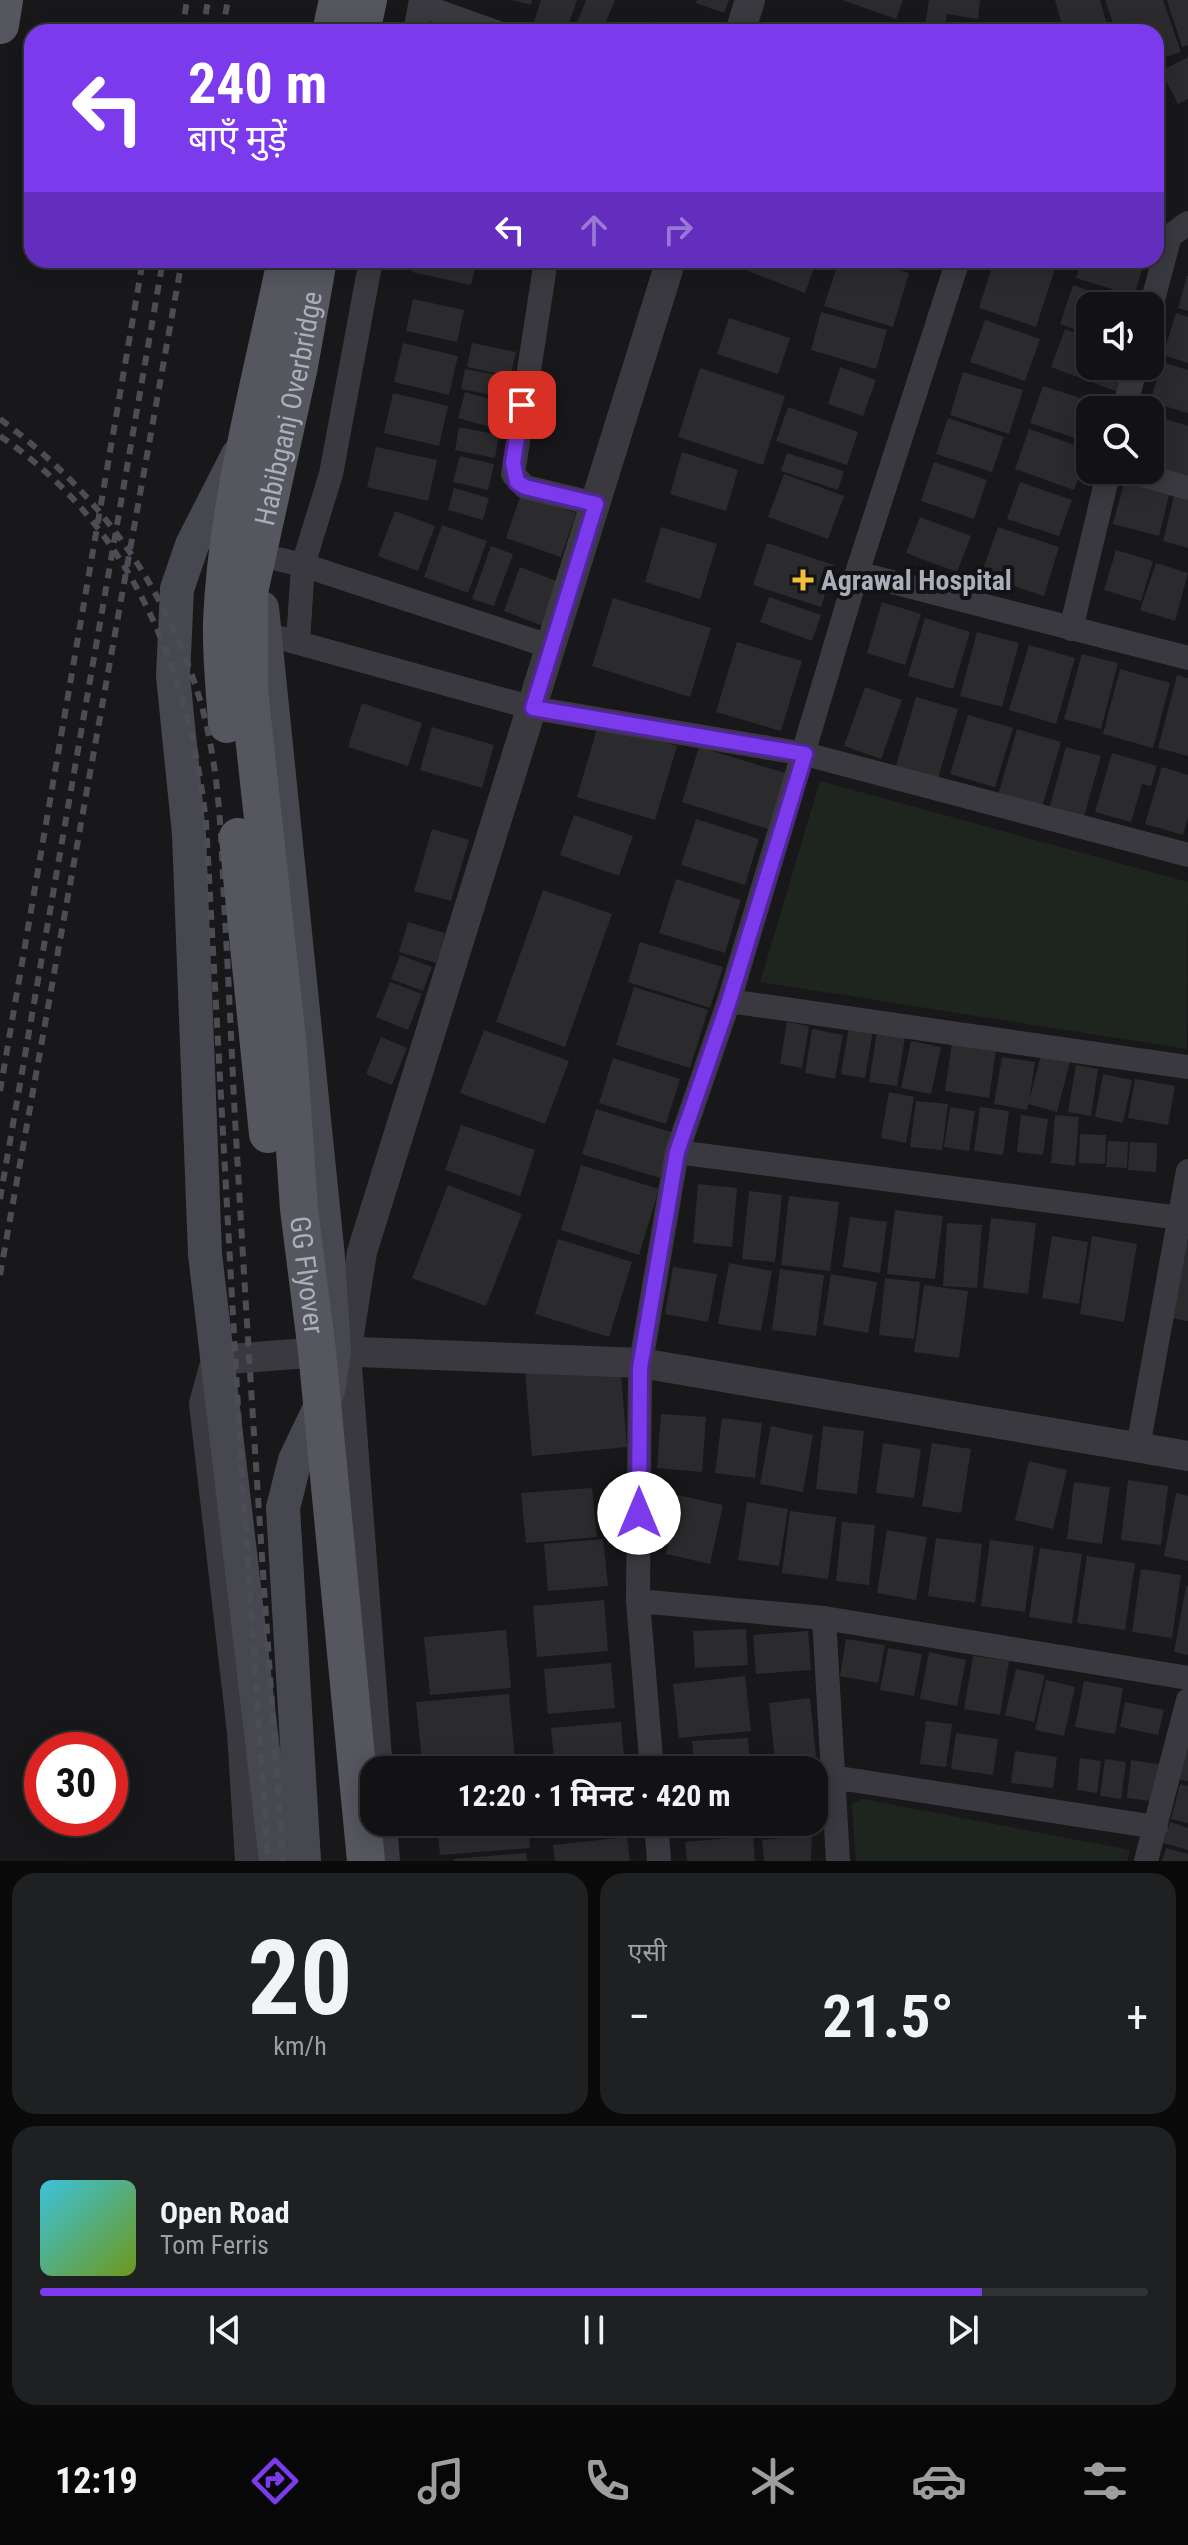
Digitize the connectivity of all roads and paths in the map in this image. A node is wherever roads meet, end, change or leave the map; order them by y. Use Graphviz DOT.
graph roads {
  1 [pos="4,0"];
  2 [pos="338,0"];
  3 [pos="368,0"];
  4 [pos="750,0"];
  5 [pos="421,2"];
  6 [pos="333,24"];
  7 [pos="363,24"];
  8 [pos="417,24"];
  9 [pos="476,24"];
  10 [pos="742,24"];
  11 [pos="0,25"];
  12 [pos="1175,233"];
  13 [pos="1164,267"];
  14 [pos="284,268"];
  15 [pos="317,268"];
  16 [pos="370,268"];
  17 [pos="545,268"];
  18 [pos="669,268"];
  19 [pos="955,268"];
  20 [pos="1164,268"];
  21 [pos="1156,292"];
  22 [pos="252,426"];
  23 [pos="1164,481"];
  24 [pos="1106,484"];
  25 [pos="1188,488"];
  26 [pos="596,504"];
  27 [pos="256,554"];
  28 [pos="303,565"];
  29 [pos="857,573"];
  30 [pos="249,592"];
  31 [pos="1071,629"];
  32 [pos="282,638"];
  33 [pos="552,647"];
  34 [pos="1188,658"];
  35 [pos="533,708"];
  36 [pos="227,724"];
  37 [pos="805,754"];
  38 [pos="1188,855"];
  39 [pos="729,1001"];
  40 [pos="1188,1067"];
  41 [pos="677,1152"];
  42 [pos="1188,1171"];
  43 [pos="1183,1218"];
  44 [pos="340,1352"];
  45 [pos="216,1360"];
  46 [pos="641,1363"];
  47 [pos="1138,1447"];
  48 [pos="1188,1456"];
  49 [pos="638,1601"];
  50 [pos="824,1618"];
  51 [pos="1188,1678"];
  52 [pos="1188,1700"];
  53 [pos="377,1756"];
  54 [pos="651,1756"];
  55 [pos="832,1777"];
  56 [pos="1156,1827"];
  57 [pos="383,1836"];
  58 [pos="657,1836"];
  59 [pos="250,1861"];
  60 [pos="276,1861"];
  61 [pos="304,1861"];
  62 [pos="340,1861"];
  63 [pos="366,1861"];
  64 [pos="385,1861"];
  65 [pos="659,1861"];
  66 [pos="838,1861"];
  67 [pos="1146,1861"];
  1 -- 11 [label="main road"];
  2 -- 6 [label="main road"];
  3 -- 7 [label="main road"];
  4 -- 10 [label="street"];
  5 -- 8 [label="street"];
  5 -- 9 [label="street"];
  12 -- 13 [label="street"];
  14 -- 22 [label="main road, Habibganj Overbridge"];
  15 -- 27 [label="main road, Habibganj Overbridge"];
  16 -- 28 [label="street"];
  17 -- 26 [label="street"];
  18 -- 26 [label="street"];
  19 -- 29 [label="street"];
  20 -- 21 [label="street"];
  22 -- 36 [label="main road, Habibganj Overbridge"];
  22 -- 45 [label="main road"];
  23 -- 25 [label="street"];
  24 -- 31 [label="street"];
  26 -- 33 [label="street"];
  27 -- 28 [label="street"];
  27 -- 30 [label="main road, Habibganj Overbridge"];
  28 -- 32 [label="street"];
  28 -- 33 [label="street"];
  29 -- 31 [label="street"];
  29 -- 37 [label="street"];
  30 -- 32 [label="main road"];
  30 -- 63 [label="main road, GG Flyover, bridge"];
  31 -- 34 [label="street"];
  32 -- 35 [label="street"];
  32 -- 44 [label="main road"];
  33 -- 35 [label="street"];
  35 -- 37 [label="street"];
  35 -- 44 [label="street"];
  36 -- 62 [label="main road, GG Flyover, bridge"];
  37 -- 38 [label="street"];
  37 -- 39 [label="street"];
  39 -- 40 [label="street"];
  39 -- 41 [label="street"];
  41 -- 43 [label="street"];
  41 -- 46 [label="street"];
  42 -- 43 [label="street"];
  43 -- 47 [label="street"];
  44 -- 45 [label="street"];
  44 -- 46 [label="street"];
  44 -- 53 [label="street"];
  44 -- 61 [label="main road"];
  45 -- 59 [label="street"];
  45 -- 60 [label="main road"];
  46 -- 47 [label="street"];
  46 -- 49 [label="street"];
  47 -- 48 [label="street"];
  49 -- 50 [label="street"];
  49 -- 54 [label="street"];
  50 -- 51 [label="street"];
  50 -- 55 [label="street"];
  52 -- 56 [label="street"];
  55 -- 56 [label="street"];
  55 -- 66 [label="street"];
  56 -- 67 [label="street"];
  57 -- 64 [label="street"];
  58 -- 65 [label="street"];
}
